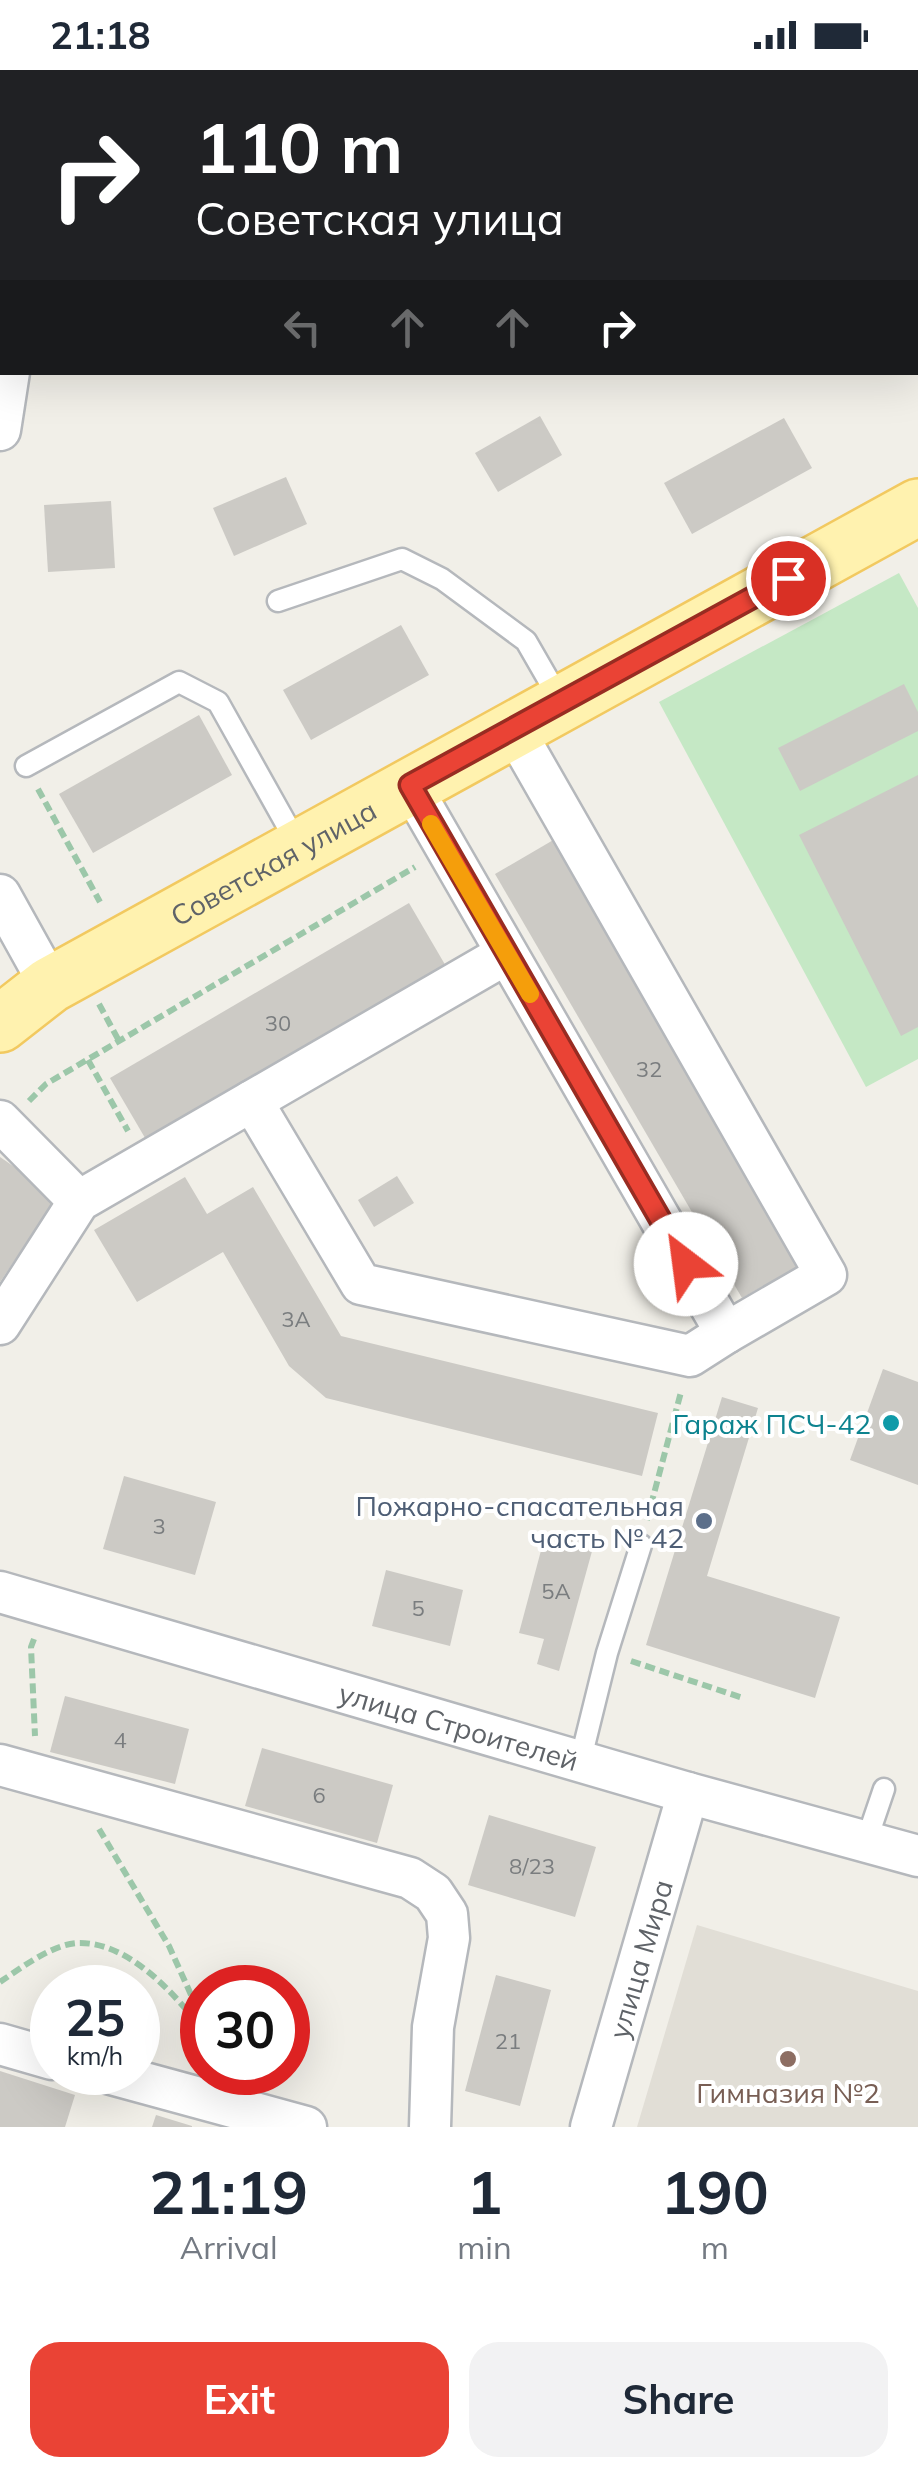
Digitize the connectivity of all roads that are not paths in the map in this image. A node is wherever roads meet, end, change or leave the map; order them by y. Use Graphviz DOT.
graph roads {
  1 [pos="9,375"];
  2 [pos="0,430"];
  3 [pos="918,507"];
  4 [pos="278,600"];
  5 [pos="561,702"];
  6 [pos="513,728"];
  7 [pos="26,766"];
  8 [pos="410,785"];
  9 [pos="299,847"];
  10 [pos="0,895"];
  11 [pos="506,954"];
  12 [pos="50,985"];
  13 [pos="0,1024"];
  14 [pos="252,1101"];
  15 [pos="2,1123"];
  16 [pos="80,1201"];
  17 [pos="0,1324"];
  18 [pos="726,1333"];
  19 [pos="641,1545"];
  20 [pos="0,1592"];
  21 [pos="580,1762"];
  22 [pos="36,1775"];
  23 [pos="884,1789"];
  24 [pos="688,1793"];
  25 [pos="866,1842"];
  26 [pos="918,1856"];
  27 [pos="0,2044"];
  28 [pos="30,2052"];
  29 [pos="160,2087"];
  30 [pos="306,2127"];
  31 [pos="430,2127"];
  32 [pos="590,2127"];
  1 -- 2 [label="street"];
  3 -- 5 [label="main road, Советская улица"];
  4 -- 5 [label="lane"];
  5 -- 6 [label="main road, Советская улица"];
  6 -- 8 [label="main road, Советская улица"];
  6 -- 18 [label="street"];
  7 -- 9 [label="lane"];
  8 -- 9 [label="main road, Советская улица"];
  8 -- 11 [label="street"];
  9 -- 12 [label="main road, Советская улица"];
  10 -- 12 [label="street"];
  11 -- 14 [label="street"];
  11 -- 18 [label="street"];
  12 -- 13 [label="main road, Советская улица"];
  14 -- 16 [label="street"];
  14 -- 18 [label="street"];
  15 -- 16 [label="street"];
  16 -- 17 [label="street"];
  19 -- 21 [label="lane"];
  20 -- 21 [label="street, улица Строителей"];
  21 -- 24 [label="street, улица Строителей"];
  22 -- 31 [label="street"];
  23 -- 25 [label="lane"];
  24 -- 25 [label="street, улица Строителей"];
  24 -- 32 [label="street, улица Мира"];
  25 -- 26 [label="street, улица Строителей"];
  27 -- 28 [label="street"];
  29 -- 30 [label="street"];
}
